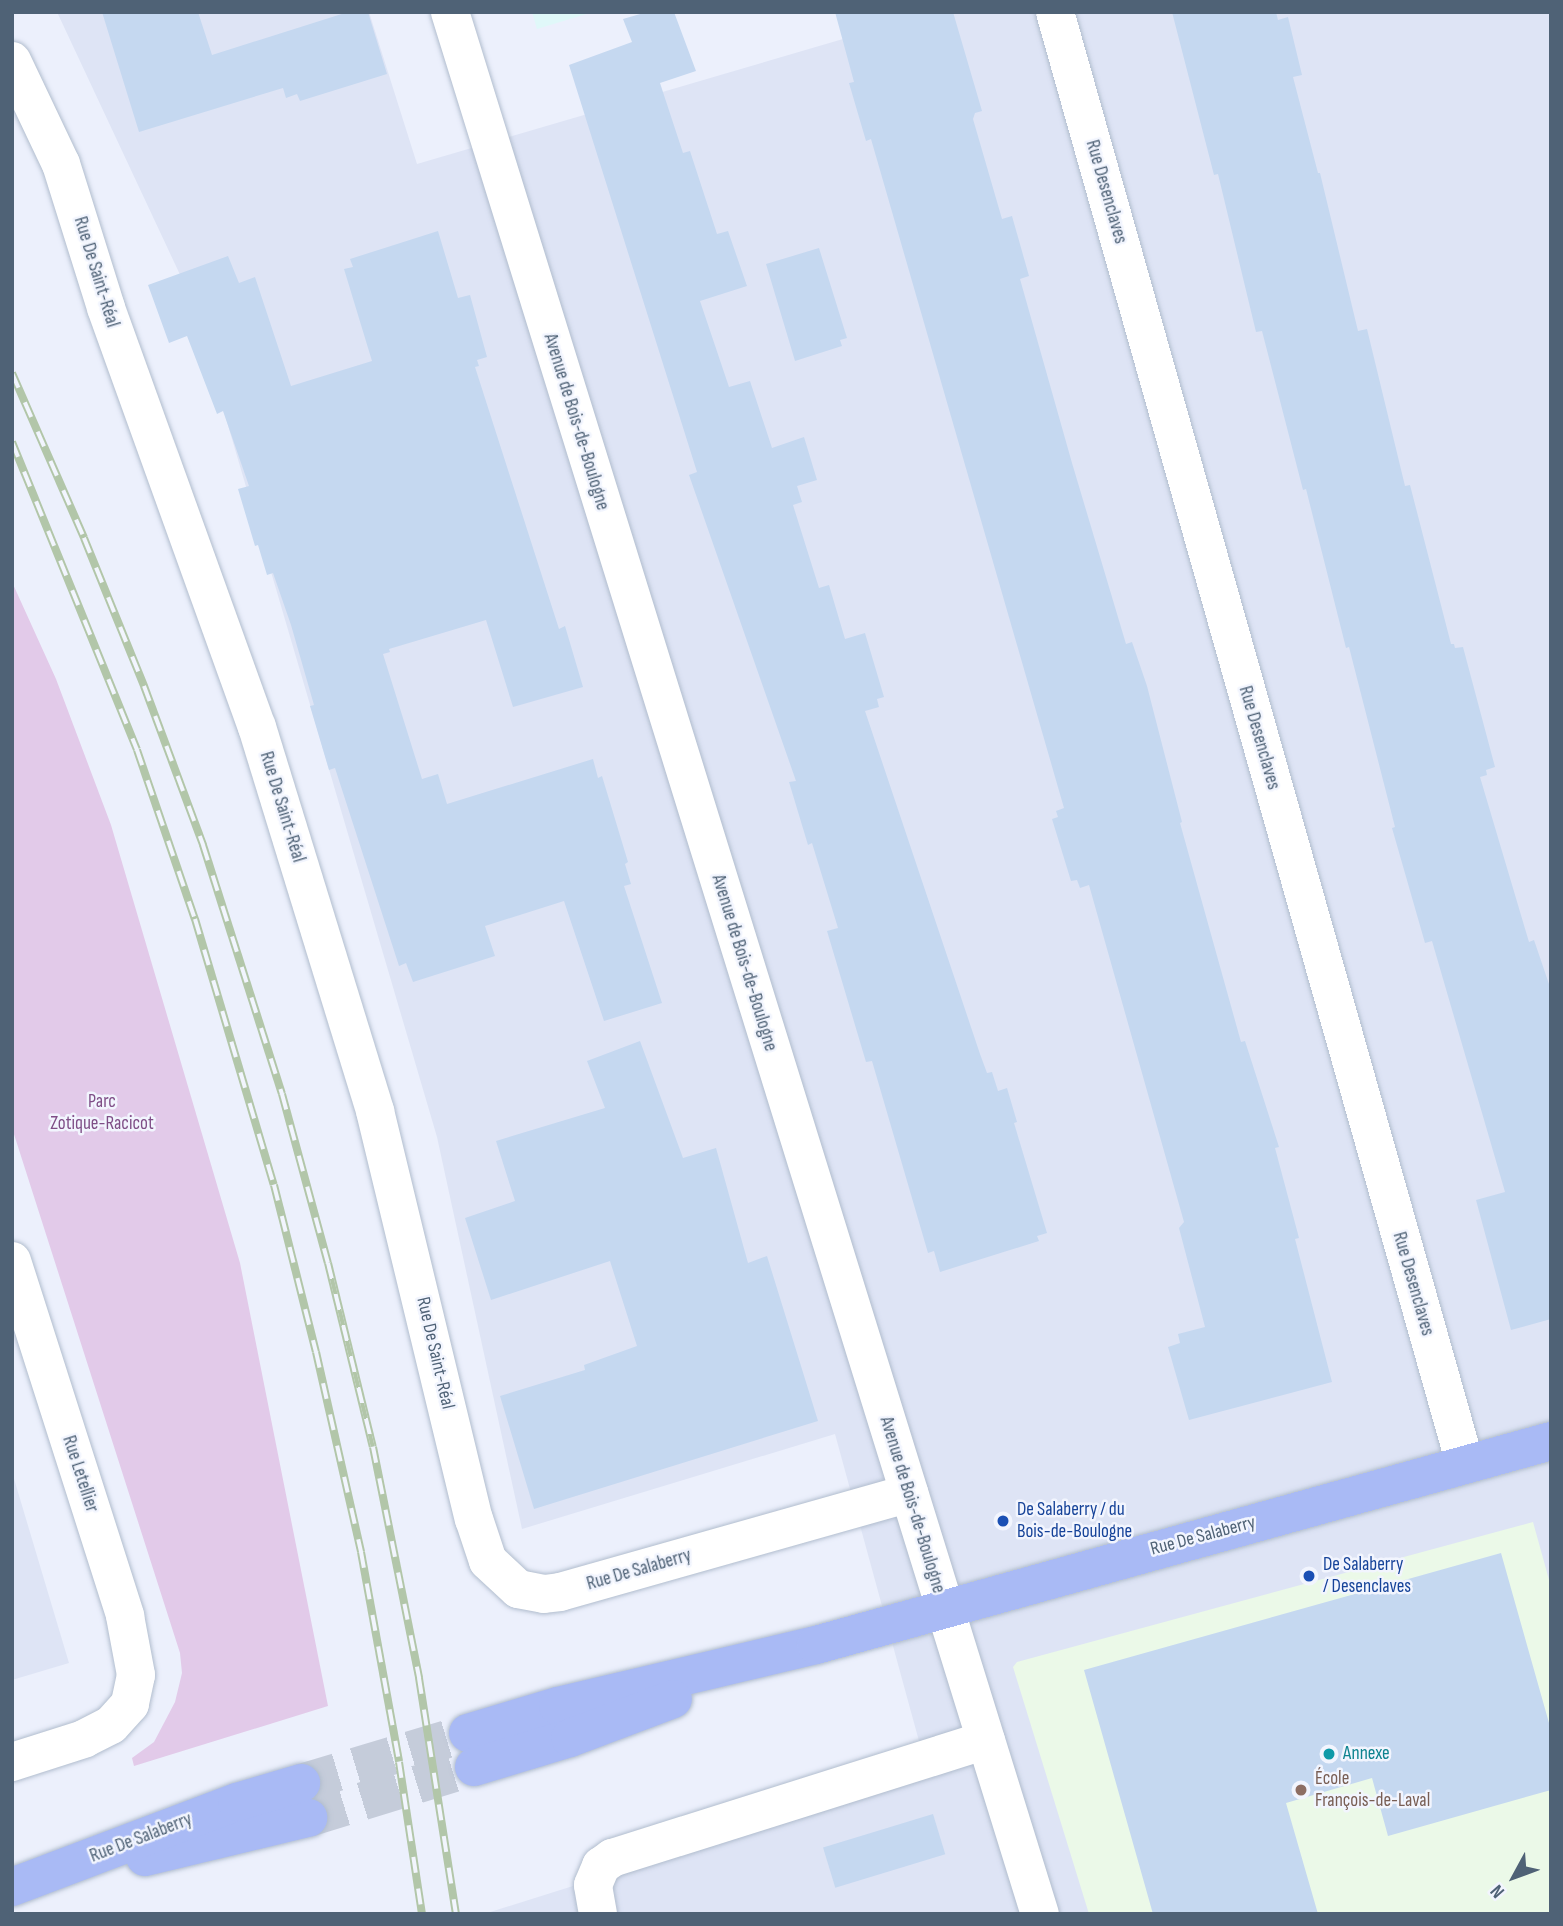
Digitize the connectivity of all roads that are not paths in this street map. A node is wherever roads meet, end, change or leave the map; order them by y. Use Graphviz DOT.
graph roads {
  1 [pos="450,12"];
  2 [pos="1055,12"];
  3 [pos="12,61"];
  4 [pos="12,1261"];
  5 [pos="1551,1441"];
  6 [pos="1465,1464"];
  7 [pos="909,1493"];
  8 [pos="495,1570"];
  9 [pos="944,1607"];
  10 [pos="986,1740"];
  11 [pos="471,1750"];
  12 [pos="12,1762"];
  13 [pos="304,1801"];
  14 [pos="18,1885"];
  15 [pos="598,1914"];
  16 [pos="1040,1914"];
  1 -- 7 [label="street, Avenue de Bois-de-Boulogne"];
  2 -- 6 [label="street, Rue Desenclaves"];
  3 -- 8 [label="street, Rue De Saint-Réal"];
  4 -- 12 [label="street, Rue Letellier"];
  5 -- 6 [label="main road, Rue De Salaberry"];
  6 -- 9 [label="main road, Rue De Salaberry"];
  7 -- 8 [label="street, Rue De Salaberry"];
  7 -- 9 [label="street, Avenue de Bois-de-Boulogne"];
  9 -- 10 [label="street, Avenue de Bois-de-Boulogne"];
  9 -- 11 [label="main road, Rue De Salaberry"];
  10 -- 15 [label="street"];
  10 -- 16 [label="street, Avenue de Bois-de-Boulogne"];
  13 -- 14 [label="main road, Rue De Salaberry"];
}
